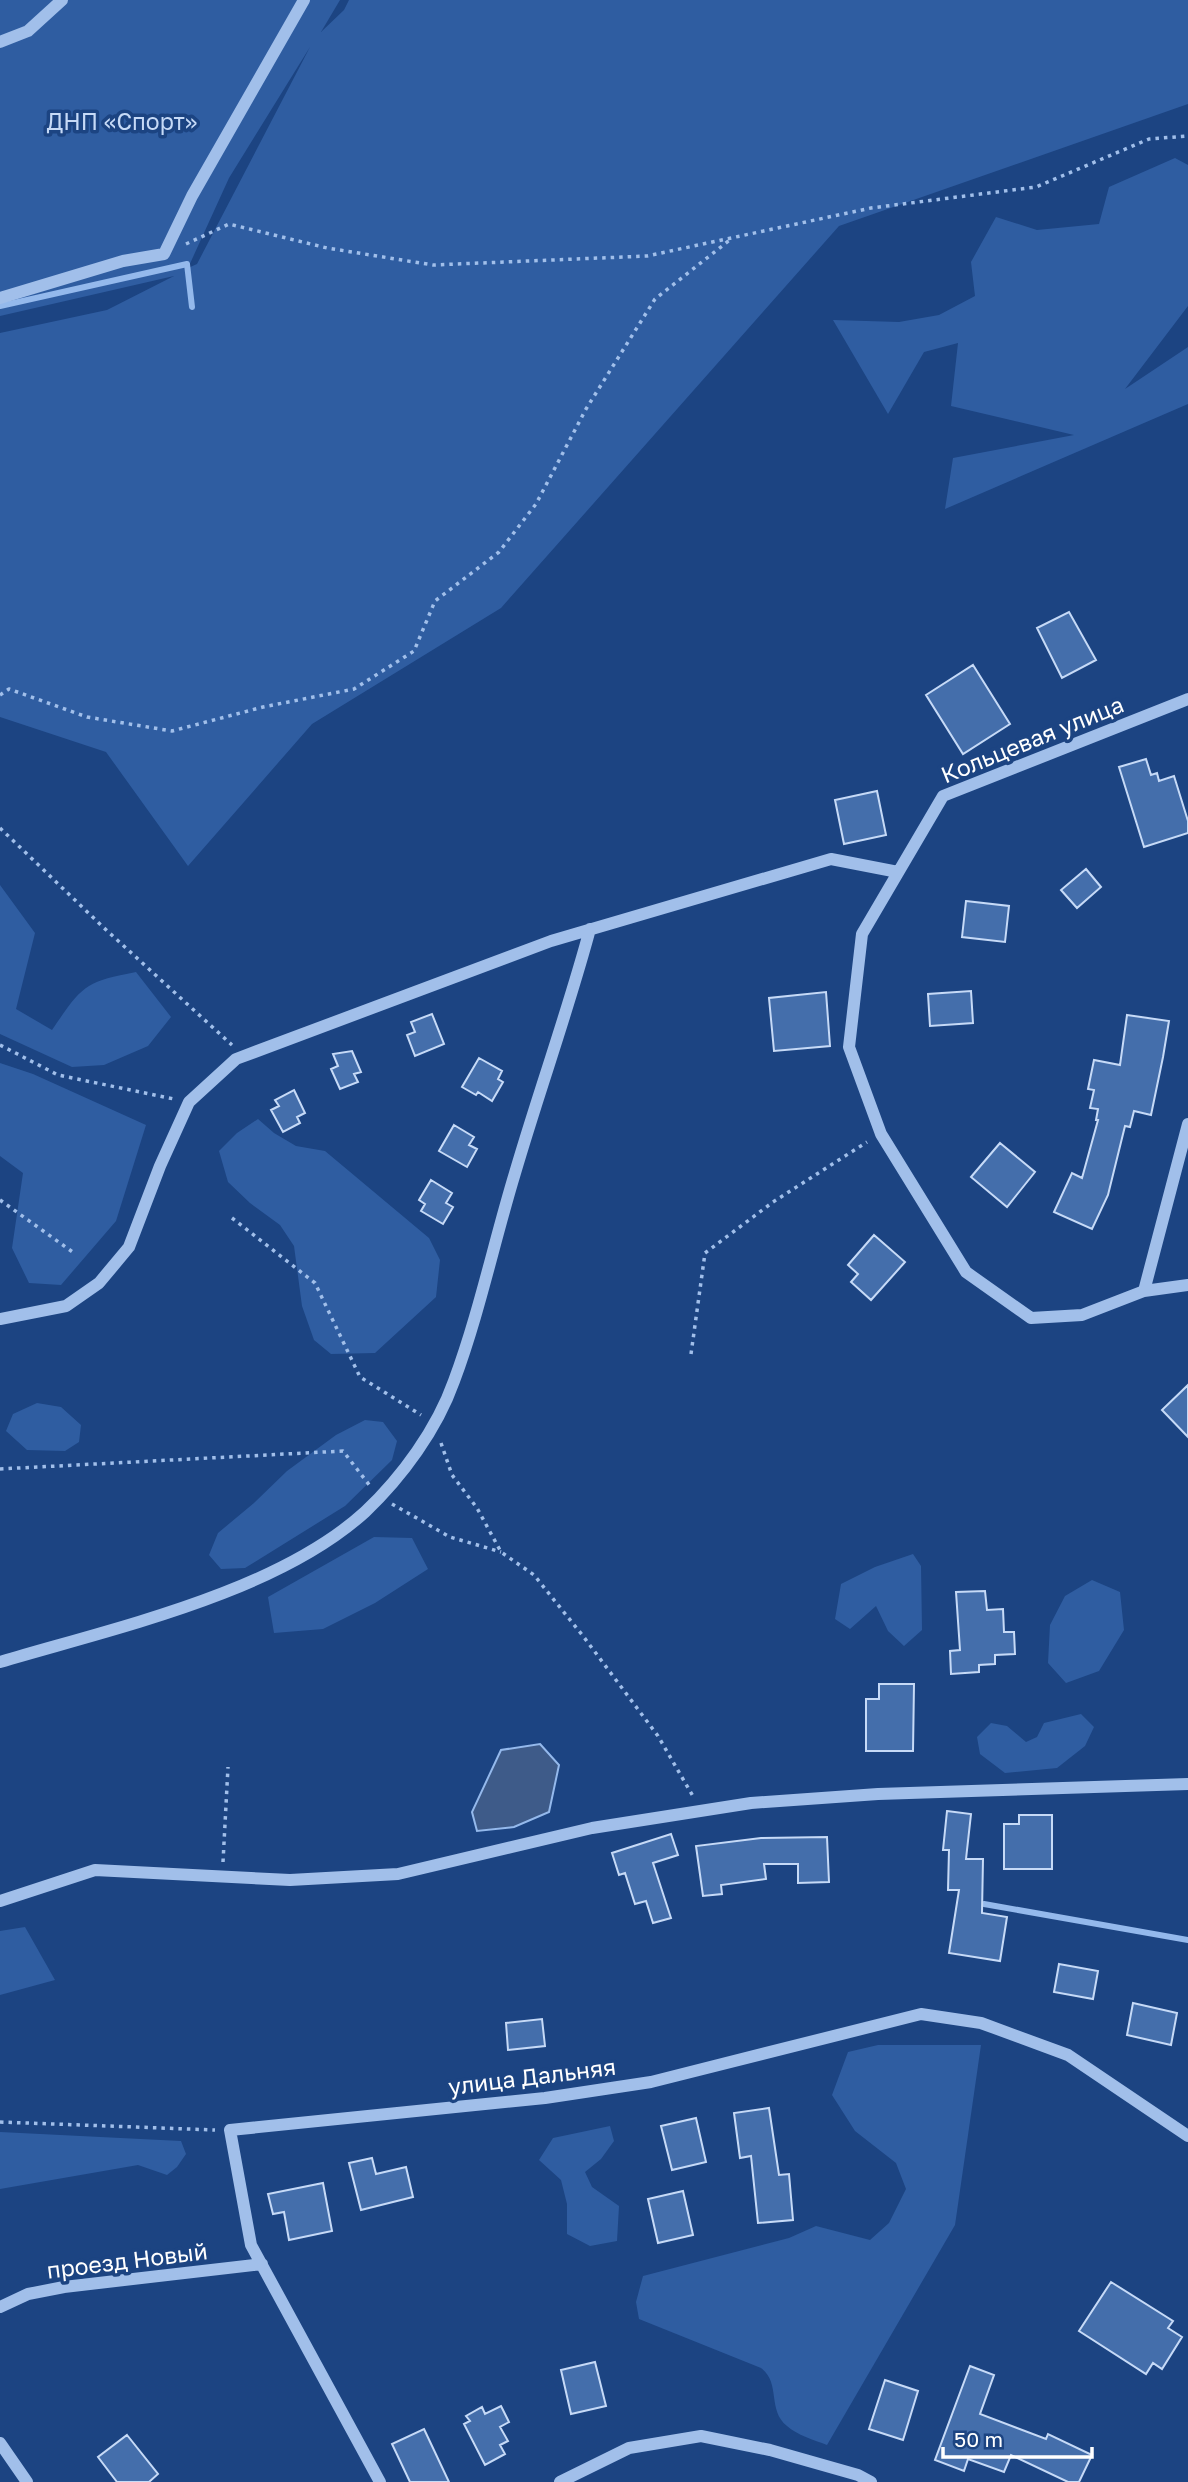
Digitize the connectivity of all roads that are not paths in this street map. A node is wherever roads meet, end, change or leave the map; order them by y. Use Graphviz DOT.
graph roads {
  1 [pos="62,0"];
  2 [pos="304,0"];
  3 [pos="0,42"];
  4 [pos="0,298"];
  5 [pos="1188,699"];
  6 [pos="898,872"];
  7 [pos="590,929"];
  8 [pos="1188,1124"];
  9 [pos="1188,1284"];
  10 [pos="1144,1291"];
  11 [pos="0,1319"];
  12 [pos="0,1662"];
  13 [pos="1188,1783"];
  14 [pos="0,1901"];
  15 [pos="1188,2136"];
  16 [pos="262,2264"];
  17 [pos="0,2307"];
  18 [pos="0,2443"];
  19 [pos="27,2482"];
  20 [pos="380,2482"];
  21 [pos="561,2482"];
  22 [pos="871,2482"];
  1 -- 3 [label="street"];
  2 -- 4 [label="street"];
  5 -- 6 [label="street, Кольцевая улица"];
  6 -- 7 [label="street"];
  6 -- 10 [label="street, Кольцевая улица"];
  7 -- 11 [label="street"];
  7 -- 12 [label="street"];
  8 -- 10 [label="street"];
  9 -- 10 [label="street, Кольцевая улица"];
  13 -- 14 [label="street"];
  15 -- 16 [label="street, улица Дальняя"];
  16 -- 17 [label="street, проезд Новый"];
  16 -- 20 [label="street"];
  18 -- 19 [label="street"];
  21 -- 22 [label="street"];
}
